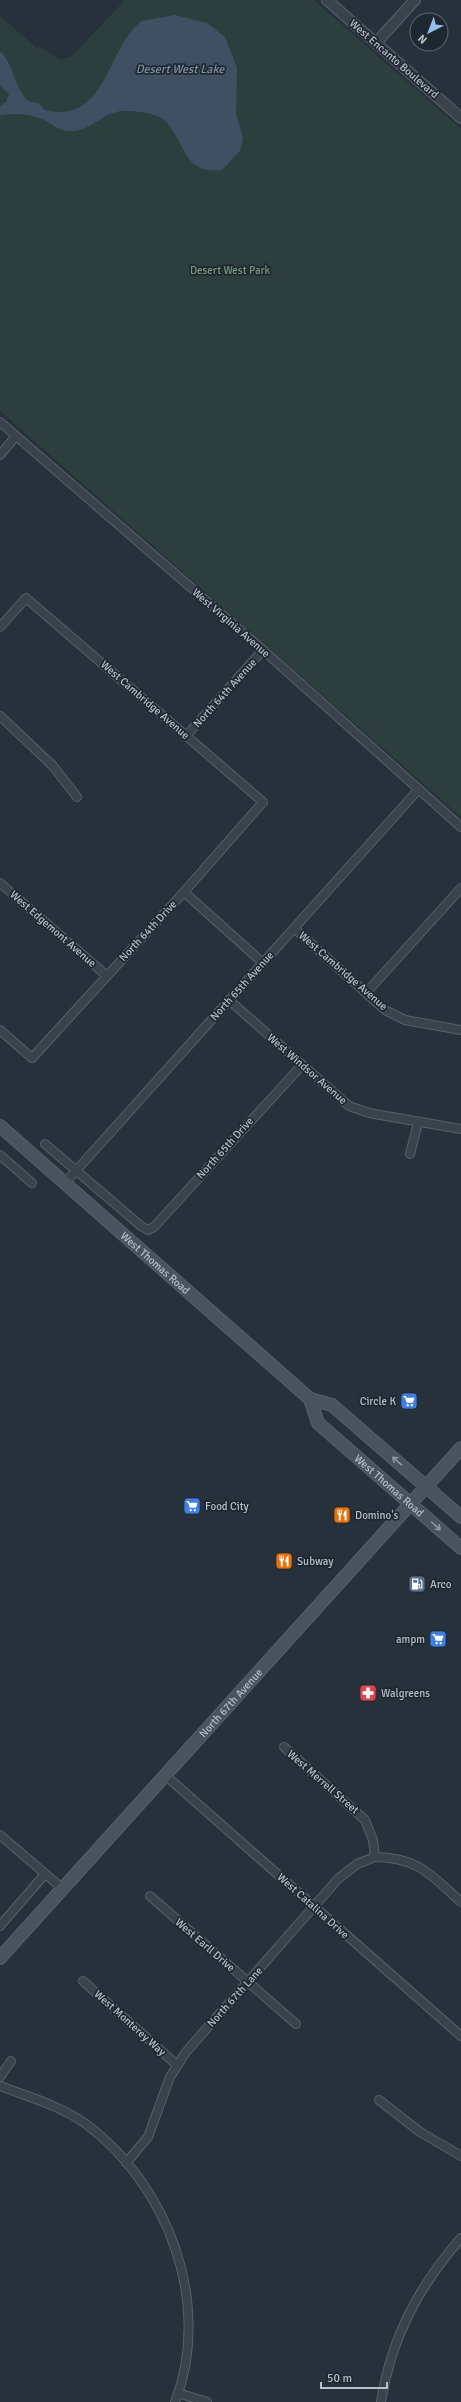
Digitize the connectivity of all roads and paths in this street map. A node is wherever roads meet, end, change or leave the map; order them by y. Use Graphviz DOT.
graph roads {
  1 [pos="327,0"];
  2 [pos="415,0"];
  3 [pos="376,43"];
  4 [pos="461,118"];
  5 [pos="0,422"];
  6 [pos="16,436"];
  7 [pos="0,455"];
  8 [pos="0,627"];
  9 [pos="263,650"];
  10 [pos="0,716"];
  11 [pos="186,735"];
  12 [pos="419,789"];
  13 [pos="77,797"];
  14 [pos="263,802"];
  15 [pos="461,827"];
  16 [pos="0,883"];
  17 [pos="461,888"];
  18 [pos="184,892"];
  19 [pos="294,928"];
  20 [pos="263,963"];
  21 [pos="107,976"];
  22 [pos="366,993"];
  23 [pos="229,1000"];
  24 [pos="0,1030"];
  25 [pos="461,1030"];
  26 [pos="302,1065"];
  27 [pos="418,1123"];
  28 [pos="0,1126"];
  29 [pos="461,1129"];
  30 [pos="45,1144"];
  31 [pos="410,1154"];
  32 [pos="0,1155"];
  33 [pos="76,1171"];
  34 [pos="32,1183"];
  35 [pos="65,1183"];
  36 [pos="148,1230"];
  37 [pos="310,1399"];
  38 [pos="461,1448"];
  39 [pos="426,1486"];
  40 [pos="411,1503"];
  41 [pos="461,1517"];
  42 [pos="461,1548"];
  43 [pos="284,1747"];
  44 [pos="165,1775"];
  45 [pos="0,1835"];
  46 [pos="375,1857"];
  47 [pos="46,1874"];
  48 [pos="63,1889"];
  49 [pos="150,1896"];
  50 [pos="461,1902"];
  51 [pos="314,1907"];
  52 [pos="0,1926"];
  53 [pos="0,1958"];
  54 [pos="83,1981"];
  55 [pos="248,1983"];
  56 [pos="296,2024"];
  57 [pos="461,2036"];
  58 [pos="11,2061"];
  59 [pos="177,2064"];
  60 [pos="0,2077"];
  61 [pos="0,2086"];
  62 [pos="379,2100"];
  63 [pos="461,2156"];
  64 [pos="126,2162"];
  65 [pos="461,2238"];
  66 [pos="178,2393"];
  67 [pos="175,2402"];
  68 [pos="207,2402"];
  69 [pos="381,2402"];
  1 -- 3 [label="street, West Encanto Boulevard"];
  2 -- 3 [label="street"];
  3 -- 4 [label="street, West Encanto Boulevard"];
  5 -- 6 [label="street, West Virginia Avenue"];
  6 -- 7 [label="street"];
  6 -- 9 [label="street, West Virginia Avenue"];
  8 -- 11 [label="street, West Cambridge Avenue"];
  9 -- 11 [label="street, North 64th Avenue"];
  9 -- 12 [label="street, West Virginia Avenue"];
  10 -- 13 [label="street"];
  11 -- 14 [label="street, West Cambridge Avenue"];
  12 -- 15 [label="street, West Virginia Avenue"];
  12 -- 19 [label="street, North 65th Avenue"];
  14 -- 18 [label="street, North 64th Drive"];
  16 -- 21 [label="street, West Edgemont Avenue"];
  17 -- 22 [label="street"];
  18 -- 20 [label="street"];
  18 -- 21 [label="street, North 64th Drive"];
  19 -- 20 [label="street, North 65th Avenue"];
  19 -- 22 [label="street, West Cambridge Avenue"];
  20 -- 23 [label="street, North 65th Avenue"];
  21 -- 24 [label="street, North 64th Drive"];
  22 -- 25 [label="street, West Cambridge Avenue"];
  23 -- 26 [label="street, West Windsor Avenue"];
  23 -- 33 [label="street, North 65th Avenue"];
  26 -- 27 [label="street, West Windsor Avenue"];
  26 -- 36 [label="street, North 65th Drive"];
  27 -- 29 [label="street, West Windsor Avenue"];
  27 -- 31 [label="street"];
  28 -- 35 [label="main road, West Thomas Road"];
  30 -- 33 [label="street, West Thomas Road"];
  32 -- 34 [label="street"];
  33 -- 35 [label="street, North 65th Avenue"];
  33 -- 36 [label="street, West Thomas Road"];
  35 -- 37 [label="main road, West Thomas Road"];
  39 -- 37 [label="main road, West Thomas Road, one-way"];
  37 -- 40 [label="main road, West Thomas Road"];
  38 -- 39 [label="main road, North 67th Avenue"];
  39 -- 40 [label="main road, North 67th Avenue"];
  39 -- 41 [label="main road, West Thomas Road"];
  40 -- 42 [label="main road, West Thomas Road, one-way"];
  40 -- 44 [label="main road, North 67th Avenue"];
  43 -- 46 [label="street, West Merrell Street"];
  44 -- 48 [label="main road, North 67th Avenue"];
  44 -- 51 [label="street, West Catalina Drive"];
  45 -- 47 [label="street"];
  46 -- 50 [label="street"];
  46 -- 51 [label="street, North 67th Lane"];
  47 -- 48 [label="street"];
  47 -- 52 [label="street"];
  48 -- 53 [label="main road, North 67th Avenue"];
  49 -- 55 [label="street, West Earll Drive"];
  51 -- 55 [label="street, North 67th Lane"];
  51 -- 57 [label="street, West Catalina Drive"];
  54 -- 59 [label="street, West Monterey Way"];
  55 -- 56 [label="street, West Earll Drive"];
  55 -- 59 [label="street, North 67th Lane"];
  58 -- 60 [label="street"];
  59 -- 64 [label="street, North 67th Lane"];
  61 -- 64 [label="street"];
  62 -- 63 [label="street"];
  64 -- 66 [label="street"];
  65 -- 69 [label="street"];
  66 -- 67 [label="street"];
  66 -- 68 [label="street"];
}
